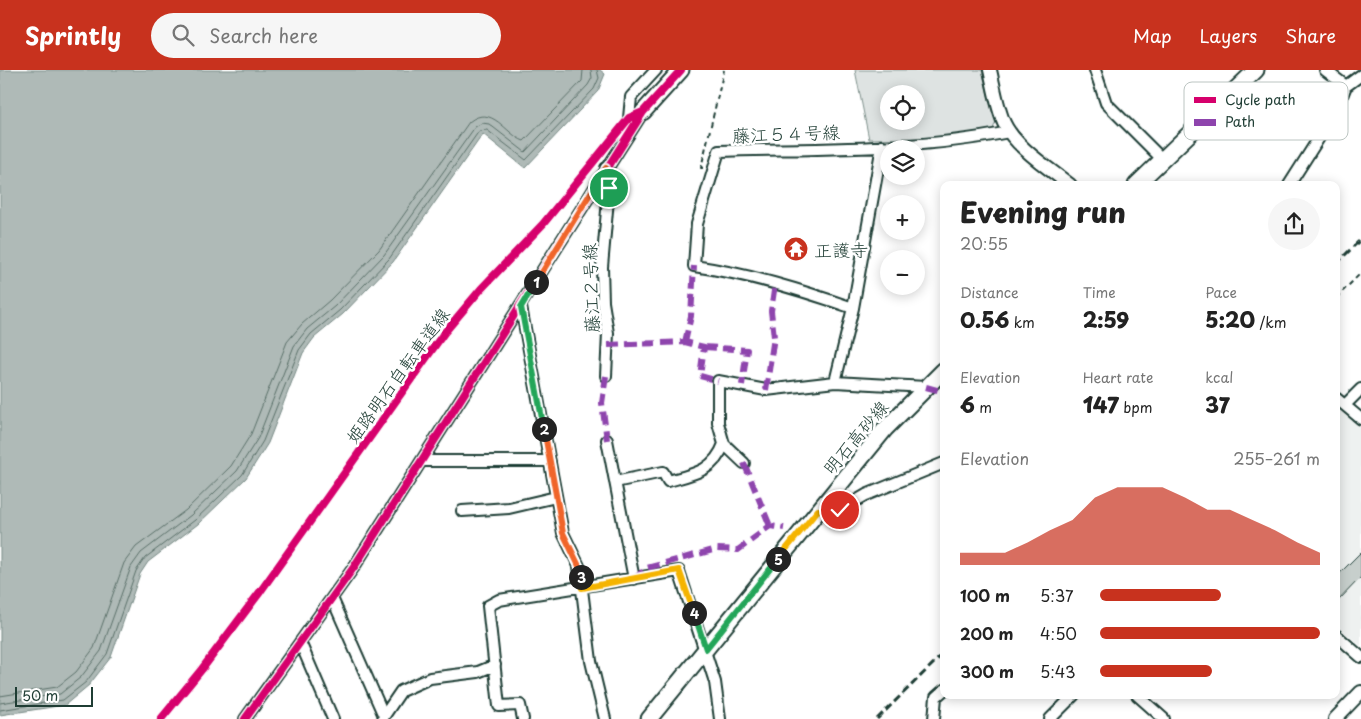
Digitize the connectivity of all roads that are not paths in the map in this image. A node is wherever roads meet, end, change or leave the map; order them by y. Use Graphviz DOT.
graph roads {
  1 [pos="656,70"];
  2 [pos="681,70"];
  3 [pos="990,70"];
  4 [pos="1095,70"];
  5 [pos="1256,70"];
  6 [pos="1325,70"];
  7 [pos="1361,75"];
  8 [pos="1243,82"];
  9 [pos="1341,82"];
  10 [pos="1348,85"];
  11 [pos="643,112"];
  12 [pos="629,118"];
  13 [pos="1009,132"];
  14 [pos="1184,138"];
  15 [pos="1318,140"];
  16 [pos="925,143"];
  17 [pos="880,146"];
  18 [pos="880,157"];
  19 [pos="1162,159"];
  20 [pos="606,168"];
  21 [pos="1065,181"];
  22 [pos="1140,181"];
  23 [pos="1292,181"];
  24 [pos="521,307"];
  25 [pos="853,308"];
  26 [pos="940,374"];
  27 [pos="606,376"];
  28 [pos="835,382"];
  29 [pos="926,387"];
  30 [pos="1361,389"];
  31 [pos="1340,401"];
  32 [pos="1345,405"];
  33 [pos="1361,419"];
  34 [pos="607,440"];
  35 [pos="724,444"];
  36 [pos="422,461"];
  37 [pos="550,461"];
  38 [pos="744,464"];
  39 [pos="940,465"];
  40 [pos="615,482"];
  41 [pos="556,497"];
  42 [pos="818,510"];
  43 [pos="462,511"];
  44 [pos="634,579"];
  45 [pos="582,588"];
  46 [pos="332,598"];
  47 [pos="1340,639"];
  48 [pos="300,642"];
  49 [pos="706,649"];
  50 [pos="1361,657"];
  51 [pos="494,665"];
  52 [pos="1361,692"];
  53 [pos="940,694"];
  54 [pos="1070,699"];
  55 [pos="1142,699"];
  56 [pos="384,718"];
  57 [pos="244,719"];
  58 [pos="333,719"];
  59 [pos="523,719"];
  60 [pos="605,719"];
  61 [pos="649,719"];
  62 [pos="720,719"];
  63 [pos="934,719"];
  64 [pos="1050,719"];
  65 [pos="1164,719"];
  66 [pos="1334,719"];
  1 -- 12 [label="street"];
  2 -- 11 [label="main road"];
  3 -- 13 [label="street"];
  4 -- 19 [label="street"];
  5 -- 8 [label="main road"];
  6 -- 9 [label="street"];
  7 -- 10 [label="street"];
  11 -- 20 [label="street"];
  13 -- 16 [label="street"];
  13 -- 21 [label="street"];
  14 -- 19 [label="main road"];
  15 -- 23 [label="street"];
  17 -- 25 [label="street, 藤江５４号線"];
  18 -- 25 [label="street"];
  19 -- 22 [label="main road"];
  20 -- 24 [label="street"];
  20 -- 27 [label="street, 藤江２号線"];
  24 -- 36 [label="street"];
  24 -- 37 [label="street"];
  25 -- 28 [label="street"];
  26 -- 29 [label="main road, 明石高砂線"];
  28 -- 29 [label="street"];
  28 -- 35 [label="street"];
  29 -- 42 [label="main road, 明石高砂線"];
  30 -- 32 [label="street"];
  31 -- 32 [label="street"];
  32 -- 33 [label="street"];
  34 -- 40 [label="street"];
  35 -- 38 [label="street"];
  35 -- 40 [label="street"];
  36 -- 37 [label="street"];
  36 -- 46 [label="street"];
  37 -- 41 [label="street"];
  39 -- 42 [label="street"];
  40 -- 44 [label="street"];
  41 -- 43 [label="street"];
  41 -- 45 [label="street"];
  42 -- 49 [label="main road, 明石高砂線"];
  44 -- 45 [label="street"];
  44 -- 49 [label="street"];
  45 -- 51 [label="street"];
  45 -- 60 [label="street"];
  46 -- 48 [label="street"];
  46 -- 56 [label="street"];
  47 -- 50 [label="street"];
  48 -- 57 [label="street"];
  48 -- 58 [label="street"];
  49 -- 61 [label="main road, 明石高砂線"];
  49 -- 62 [label="street"];
  51 -- 56 [label="street"];
  51 -- 59 [label="street"];
  52 -- 66 [label="street"];
  53 -- 63 [label="street"];
  54 -- 64 [label="street"];
  55 -- 65 [label="street"];
}
